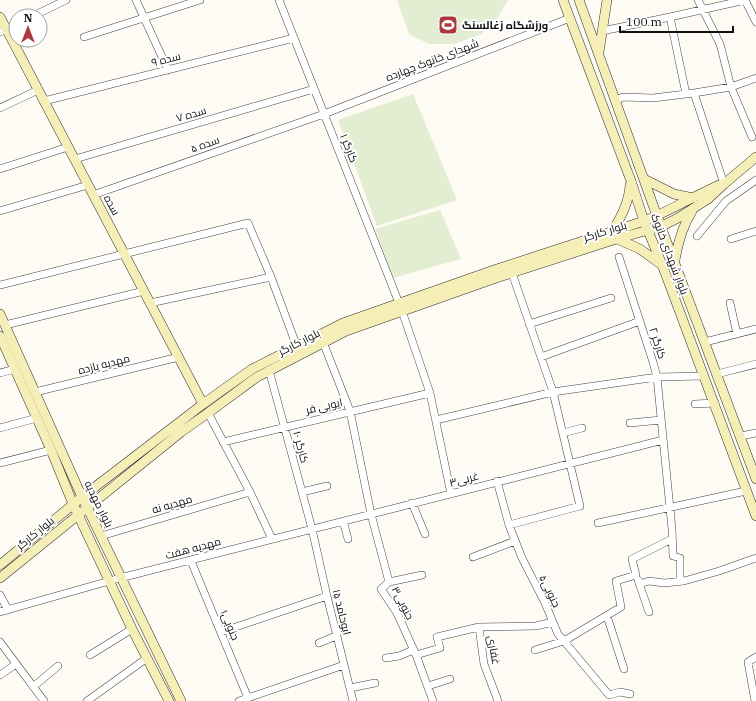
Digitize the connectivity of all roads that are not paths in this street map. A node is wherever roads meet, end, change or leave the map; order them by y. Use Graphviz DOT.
graph roads {
  1 [pos="66,0"];
  2 [pos="136,0"];
  3 [pos="200,0"];
  4 [pos="279,0"];
  5 [pos="563,0"];
  6 [pos="579,0"];
  7 [pos="607,0"];
  8 [pos="698,0"];
  9 [pos="745,0"];
  10 [pos="48,9"];
  11 [pos="703,9"];
  12 [pos="670,17"];
  13 [pos="0,18"];
  14 [pos="145,18"];
  15 [pos="570,18"];
  16 [pos="756,22"];
  17 [pos="3,31"];
  18 [pos="602,31"];
  19 [pos="84,37"];
  20 [pos="294,38"];
  21 [pos="599,53"];
  22 [pos="168,70"];
  23 [pos="756,78"];
  24 [pos="731,87"];
  25 [pos="314,89"];
  26 [pos="38,90"];
  27 [pos="694,93"];
  28 [pos="686,94"];
  29 [pos="616,100"];
  30 [pos="44,101"];
  31 [pos="0,108"];
  32 [pos="324,114"];
  33 [pos="752,137"];
  34 [pos="68,147"];
  35 [pos="756,157"];
  36 [pos="74,159"];
  37 [pos="0,169"];
  38 [pos="644,179"];
  39 [pos="756,180"];
  40 [pos="631,181"];
  41 [pos="724,184"];
  42 [pos="88,185"];
  43 [pos="93,195"];
  44 [pos="693,198"];
  45 [pos="694,209"];
  46 [pos="0,211"];
  47 [pos="658,216"];
  48 [pos="644,221"];
  49 [pos="662,226"];
  50 [pos="613,230"];
  51 [pos="648,231"];
  52 [pos="756,231"];
  53 [pos="697,236"];
  54 [pos="617,239"];
  55 [pos="731,239"];
  56 [pos="124,253"];
  57 [pos="618,257"];
  58 [pos="674,262"];
  59 [pos="663,266"];
  60 [pos="512,273"];
  61 [pos="271,277"];
  62 [pos="0,285"];
  63 [pos="144,291"];
  64 [pos="611,298"];
  65 [pos="150,303"];
  66 [pos="730,304"];
  67 [pos="400,307"];
  68 [pos="0,314"];
  69 [pos="640,321"];
  70 [pos="530,324"];
  71 [pos="5,325"];
  72 [pos="756,329"];
  73 [pos="737,334"];
  74 [pos="0,336"];
  75 [pos="323,342"];
  76 [pos="705,342"];
  77 [pos="297,346"];
  78 [pos="179,357"];
  79 [pos="541,357"];
  80 [pos="756,364"];
  81 [pos="15,369"];
  82 [pos="269,370"];
  83 [pos="0,373"];
  84 [pos="716,374"];
  85 [pos="704,376"];
  86 [pos="657,377"];
  87 [pos="35,392"];
  88 [pos="553,392"];
  89 [pos="430,393"];
  90 [pos="714,403"];
  91 [pos="203,404"];
  92 [pos="695,404"];
  93 [pos="350,411"];
  94 [pos="208,413"];
  95 [pos="37,418"];
  96 [pos="436,420"];
  97 [pos="661,420"];
  98 [pos="630,423"];
  99 [pos="284,426"];
  100 [pos="0,428"];
  101 [pos="582,428"];
  102 [pos="48,433"];
  103 [pos="563,433"];
  104 [pos="756,433"];
  105 [pos="740,436"];
  106 [pos="663,440"];
  107 [pos="223,442"];
  108 [pos="51,450"];
  109 [pos="0,463"];
  110 [pos="570,463"];
  111 [pos="756,478"];
  112 [pos="497,482"];
  113 [pos="327,486"];
  114 [pos="746,491"];
  115 [pos="250,492"];
  116 [pos="302,492"];
  117 [pos="451,494"];
  118 [pos="82,497"];
  119 [pos="412,503"];
  120 [pos="73,504"];
  121 [pos="87,507"];
  122 [pos="669,508"];
  123 [pos="78,514"];
  124 [pos="371,514"];
  125 [pos="756,516"];
  126 [pos="343,521"];
  127 [pos="598,523"];
  128 [pos="509,525"];
  129 [pos="312,529"];
  130 [pos="425,534"];
  131 [pos="101,536"];
  132 [pos="272,539"];
  133 [pos="348,539"];
  134 [pos="672,539"];
  135 [pos="30,540"];
  136 [pos="515,541"];
  137 [pos="36,548"];
  138 [pos="473,557"];
  139 [pos="756,558"];
  140 [pos="191,561"];
  141 [pos="0,565"];
  142 [pos="422,575"];
  143 [pos="636,575"];
  144 [pos="0,578"];
  145 [pos="120,578"];
  146 [pos="109,581"];
  147 [pos="680,581"];
  148 [pos="389,582"];
  149 [pos="640,584"];
  150 [pos="0,596"];
  151 [pos="327,596"];
  152 [pos="4,611"];
  153 [pos="649,612"];
  154 [pos="607,616"];
  155 [pos="553,622"];
  156 [pos="479,627"];
  157 [pos="132,630"];
  158 [pos="221,632"];
  159 [pos="336,636"];
  160 [pos="564,641"];
  161 [pos="0,642"];
  162 [pos="319,643"];
  163 [pos="535,650"];
  164 [pos="414,652"];
  165 [pos="90,655"];
  166 [pos="756,657"];
  167 [pos="147,658"];
  168 [pos="386,658"];
  169 [pos="16,664"];
  170 [pos="344,665"];
  171 [pos="58,666"];
  172 [pos="624,669"];
  173 [pos="0,675"];
  174 [pos="450,678"];
  175 [pos="374,683"];
  176 [pos="428,686"];
  177 [pos="33,687"];
  178 [pos="350,688"];
  179 [pos="630,694"];
  180 [pos="248,698"];
  181 [pos="609,698"];
  182 [pos="44,701"];
  183 [pos="87,701"];
  184 [pos="169,701"];
  185 [pos="180,701"];
  186 [pos="239,701"];
  187 [pos="353,701"];
  188 [pos="433,701"];
  189 [pos="498,701"];
  190 [pos="756,701"];
  1 -- 10 [label="street"];
  2 -- 14 [label="street"];
  3 -- 14 [label="street"];
  4 -- 20 [label="street, کارگر ۱"];
  5 -- 15 [label="main road, بلوار شهدای خانوک"];
  6 -- 21 [label="main road, بلوار شهدای خانوک"];
  7 -- 18 [label="main road"];
  8 -- 11 [label="street"];
  9 -- 11 [label="street"];
  9 -- 16 [label="street"];
  11 -- 12 [label="street"];
  11 -- 24 [label="street"];
  12 -- 18 [label="street"];
  12 -- 28 [label="street"];
  13 -- 17 [label="main road, سده"];
  14 -- 19 [label="street"];
  14 -- 22 [label="street"];
  15 -- 32 [label="street, شهدای خانوک چهارده"];
  15 -- 40 [label="main road, بلوار شهدای خانوک"];
  17 -- 26 [label="main road, سده"];
  18 -- 21 [label="main road"];
  20 -- 22 [label="street, سده ۹"];
  20 -- 25 [label="street, کارگر ۱"];
  21 -- 29 [label="main road, بلوار شهدای خانوک"];
  22 -- 30 [label="street, سده ۹"];
  23 -- 24 [label="street"];
  24 -- 27 [label="street"];
  24 -- 33 [label="street"];
  25 -- 32 [label="street, کارگر ۱"];
  25 -- 36 [label="street, سده ۷"];
  26 -- 30 [label="main road, سده"];
  26 -- 31 [label="street"];
  27 -- 28 [label="street"];
  27 -- 41 [label="street"];
  28 -- 29 [label="street"];
  29 -- 38 [label="main road, بلوار شهدای خانوک"];
  30 -- 34 [label="main road, سده"];
  32 -- 43 [label="street, سده ۵"];
  32 -- 67 [label="street, کارگر ۱"];
  34 -- 36 [label="main road, سده"];
  34 -- 37 [label="street"];
  35 -- 41 [label="main road"];
  36 -- 42 [label="main road, سده"];
  38 -- 44 [label="main road"];
  38 -- 47 [label="main road, بلوار شهدای خانوک"];
  39 -- 53 [label="street"];
  40 -- 48 [label="main road, بلوار شهدای خانوک"];
  40 -- 50 [label="main road"];
  41 -- 44 [label="main road, بلوار کارگر"];
  41 -- 45 [label="main road"];
  42 -- 43 [label="main road, سده"];
  42 -- 46 [label="street"];
  43 -- 56 [label="main road, سده"];
  44 -- 47 [label="main road, بلوار کارگر"];
  45 -- 49 [label="main road, بلوار کارگر"];
  45 -- 58 [label="main road"];
  47 -- 48 [label="main road, بلوار کارگر"];
  47 -- 49 [label="main road, بلوار شهدای خانوک"];
  48 -- 50 [label="main road, بلوار کارگر"];
  48 -- 51 [label="main road, بلوار شهدای خانوک"];
  49 -- 51 [label="main road, بلوار کارگر"];
  49 -- 58 [label="main road, بلوار شهدای خانوک"];
  50 -- 67 [label="main road, بلوار کارگر"];
  51 -- 54 [label="main road, بلوار کارگر"];
  51 -- 59 [label="main road, بلوار شهدای خانوک"];
  52 -- 55 [label="street"];
  54 -- 59 [label="main road"];
  54 -- 60 [label="main road, بلوار کارگر"];
  56 -- 61 [label="street"];
  56 -- 62 [label="street"];
  56 -- 63 [label="main road, سده"];
  57 -- 69 [label="street, کارگر ۲"];
  58 -- 76 [label="main road, بلوار شهدای خانوک"];
  59 -- 85 [label="main road, بلوار شهدای خانوک"];
  60 -- 67 [label="main road, بلوار کارگر"];
  60 -- 70 [label="street"];
  61 -- 65 [label="street"];
  61 -- 77 [label="street"];
  63 -- 65 [label="main road, سده"];
  63 -- 71 [label="street"];
  64 -- 70 [label="street"];
  65 -- 78 [label="main road, سده"];
  66 -- 73 [label="street"];
  67 -- 75 [label="main road, بلوار کارگر"];
  67 -- 77 [label="main road, بلوار کارگر"];
  67 -- 89 [label="street, کارگر ۱"];
  68 -- 71 [label="main road, بلوار مهدیه"];
  69 -- 79 [label="street"];
  69 -- 86 [label="street, کارگر ۲"];
  70 -- 79 [label="street"];
  71 -- 87 [label="main road, بلوار مهدیه"];
  72 -- 73 [label="street"];
  73 -- 76 [label="street"];
  74 -- 81 [label="main road, بلوار مهدیه"];
  75 -- 82 [label="main road, بلوار کارگر"];
  75 -- 93 [label="street, جنوبی۳"];
  76 -- 84 [label="main road, بلوار شهدای خانوک"];
  77 -- 91 [label="main road, بلوار کارگر"];
  78 -- 87 [label="street, مهدیه یازده"];
  78 -- 91 [label="main road, سده"];
  79 -- 88 [label="street"];
  80 -- 84 [label="street"];
  81 -- 83 [label="street"];
  81 -- 95 [label="main road, بلوار مهدیه"];
  82 -- 94 [label="main road, بلوار کارگر"];
  82 -- 99 [label="street, کارگر ۱۰"];
  84 -- 105 [label="main road, بلوار شهدای خانوک"];
  85 -- 86 [label="street"];
  85 -- 90 [label="main road, بلوار شهدای خانوک"];
  86 -- 88 [label="street"];
  86 -- 97 [label="street, کارگر ۲"];
  87 -- 102 [label="main road, بلوار مهدیه"];
  88 -- 96 [label="street"];
  88 -- 103 [label="street"];
  89 -- 93 [label="street, ایوبی فر"];
  89 -- 96 [label="street, کارگر ۱"];
  90 -- 92 [label="street"];
  90 -- 114 [label="main road, بلوار شهدای خانوک"];
  91 -- 118 [label="main road, بلوار کارگر"];
  93 -- 99 [label="street, ایوبی فر"];
  93 -- 124 [label="street, جنوبی۳"];
  94 -- 107 [label="street"];
  94 -- 121 [label="main road, بلوار کارگر"];
  95 -- 100 [label="street"];
  95 -- 102 [label="main road, بلوار مهدیه"];
  96 -- 117 [label="street, کارگر ۱"];
  97 -- 98 [label="street"];
  97 -- 106 [label="street, کارگر ۲"];
  99 -- 107 [label="street, ایوبی فر"];
  99 -- 116 [label="street, کارگر ۱۰"];
  101 -- 103 [label="street"];
  102 -- 108 [label="main road, بلوار مهدیه"];
  102 -- 118 [label="main road, بلوار مهدیه"];
  103 -- 110 [label="street"];
  104 -- 105 [label="street"];
  105 -- 111 [label="main road, بلوار شهدای خانوک"];
  106 -- 110 [label="street, غربی۳"];
  106 -- 122 [label="street, کارگر ۲"];
  107 -- 115 [label="street"];
  108 -- 109 [label="street"];
  108 -- 120 [label="main road, بلوار مهدیه"];
  110 -- 112 [label="street, غربی۳"];
  110 -- 128 [label="street"];
  112 -- 117 [label="street, غربی۳"];
  112 -- 128 [label="street, جنوبی۵"];
  113 -- 116 [label="street"];
  114 -- 122 [label="street"];
  114 -- 125 [label="main road, بلوار شهدای خانوک"];
  115 -- 131 [label="street, مهدیه نه"];
  115 -- 132 [label="street"];
  116 -- 129 [label="street, کارگر ۱۰"];
  117 -- 119 [label="street, غربی۳"];
  118 -- 120 [label="main road, بلوار کارگر"];
  118 -- 121 [label="main road, بلوار مهدیه"];
  119 -- 124 [label="street, غربی۳"];
  119 -- 130 [label="street"];
  120 -- 123 [label="main road, بلوار مهدیه"];
  120 -- 135 [label="main road, بلوار کارگر"];
  121 -- 123 [label="main road, بلوار کارگر"];
  121 -- 131 [label="main road, بلوار مهدیه"];
  122 -- 127 [label="street"];
  122 -- 134 [label="street, کارگر ۲"];
  123 -- 137 [label="main road, بلوار کارگر"];
  123 -- 146 [label="main road, بلوار مهدیه"];
  124 -- 126 [label="street, غربی۳"];
  124 -- 148 [label="street, جنوبی۳"];
  126 -- 129 [label="street, غربی۳"];
  126 -- 133 [label="street"];
  128 -- 136 [label="street, جنوبی۵"];
  129 -- 132 [label="street, غربی۳"];
  129 -- 151 [label="street, ابوحامد ۱۵"];
  131 -- 145 [label="main road, بلوار مهدیه"];
  132 -- 140 [label="street, مهدیه هفت"];
  134 -- 143 [label="street"];
  134 -- 147 [label="street, کارگر ۲"];
  135 -- 137 [label="main road"];
  135 -- 141 [label="main road, بلوار کارگر"];
  136 -- 138 [label="street"];
  136 -- 155 [label="street, جنوبی۵"];
  137 -- 144 [label="main road, بلوار کارگر"];
  139 -- 147 [label="street"];
  140 -- 145 [label="street, مهدیه هفت"];
  140 -- 158 [label="street, جنوبی۱"];
  142 -- 148 [label="street"];
  143 -- 149 [label="street"];
  143 -- 154 [label="street"];
  145 -- 146 [label="street, مهدیه هفت"];
  145 -- 185 [label="main road, بلوار مهدیه"];
  146 -- 152 [label="street, مهدیه هفت"];
  146 -- 157 [label="main road, بلوار مهدیه"];
  147 -- 149 [label="street"];
  148 -- 164 [label="street, جنوبی۳"];
  149 -- 153 [label="street"];
  150 -- 152 [label="street"];
  151 -- 158 [label="street"];
  151 -- 159 [label="street, ابوحامد ۱۵"];
  154 -- 160 [label="street"];
  154 -- 172 [label="street"];
  155 -- 156 [label="street, غفاری"];
  155 -- 160 [label="street, جنوبی۵"];
  156 -- 164 [label="street"];
  156 -- 189 [label="street, غفاری"];
  157 -- 165 [label="street"];
  157 -- 167 [label="main road, بلوار مهدیه"];
  158 -- 180 [label="street, جنوبی۱"];
  159 -- 162 [label="street"];
  159 -- 170 [label="street, ابوحامد ۱۵"];
  160 -- 163 [label="street"];
  160 -- 181 [label="street, جنوبی۵"];
  161 -- 169 [label="street"];
  164 -- 168 [label="street"];
  164 -- 176 [label="street, جنوبی۳"];
  166 -- 190 [label="street"];
  167 -- 183 [label="street"];
  167 -- 184 [label="main road, بلوار مهدیه"];
  169 -- 173 [label="street"];
  169 -- 177 [label="street"];
  170 -- 178 [label="street, ابوحامد ۱۵"];
  170 -- 180 [label="street"];
  171 -- 177 [label="street"];
  174 -- 176 [label="street"];
  175 -- 178 [label="street"];
  176 -- 188 [label="street, جنوبی۳"];
  177 -- 182 [label="street"];
  178 -- 187 [label="street, ابوحامد ۱۵"];
  179 -- 181 [label="street, جنوبی۵"];
  180 -- 186 [label="street"];
}
